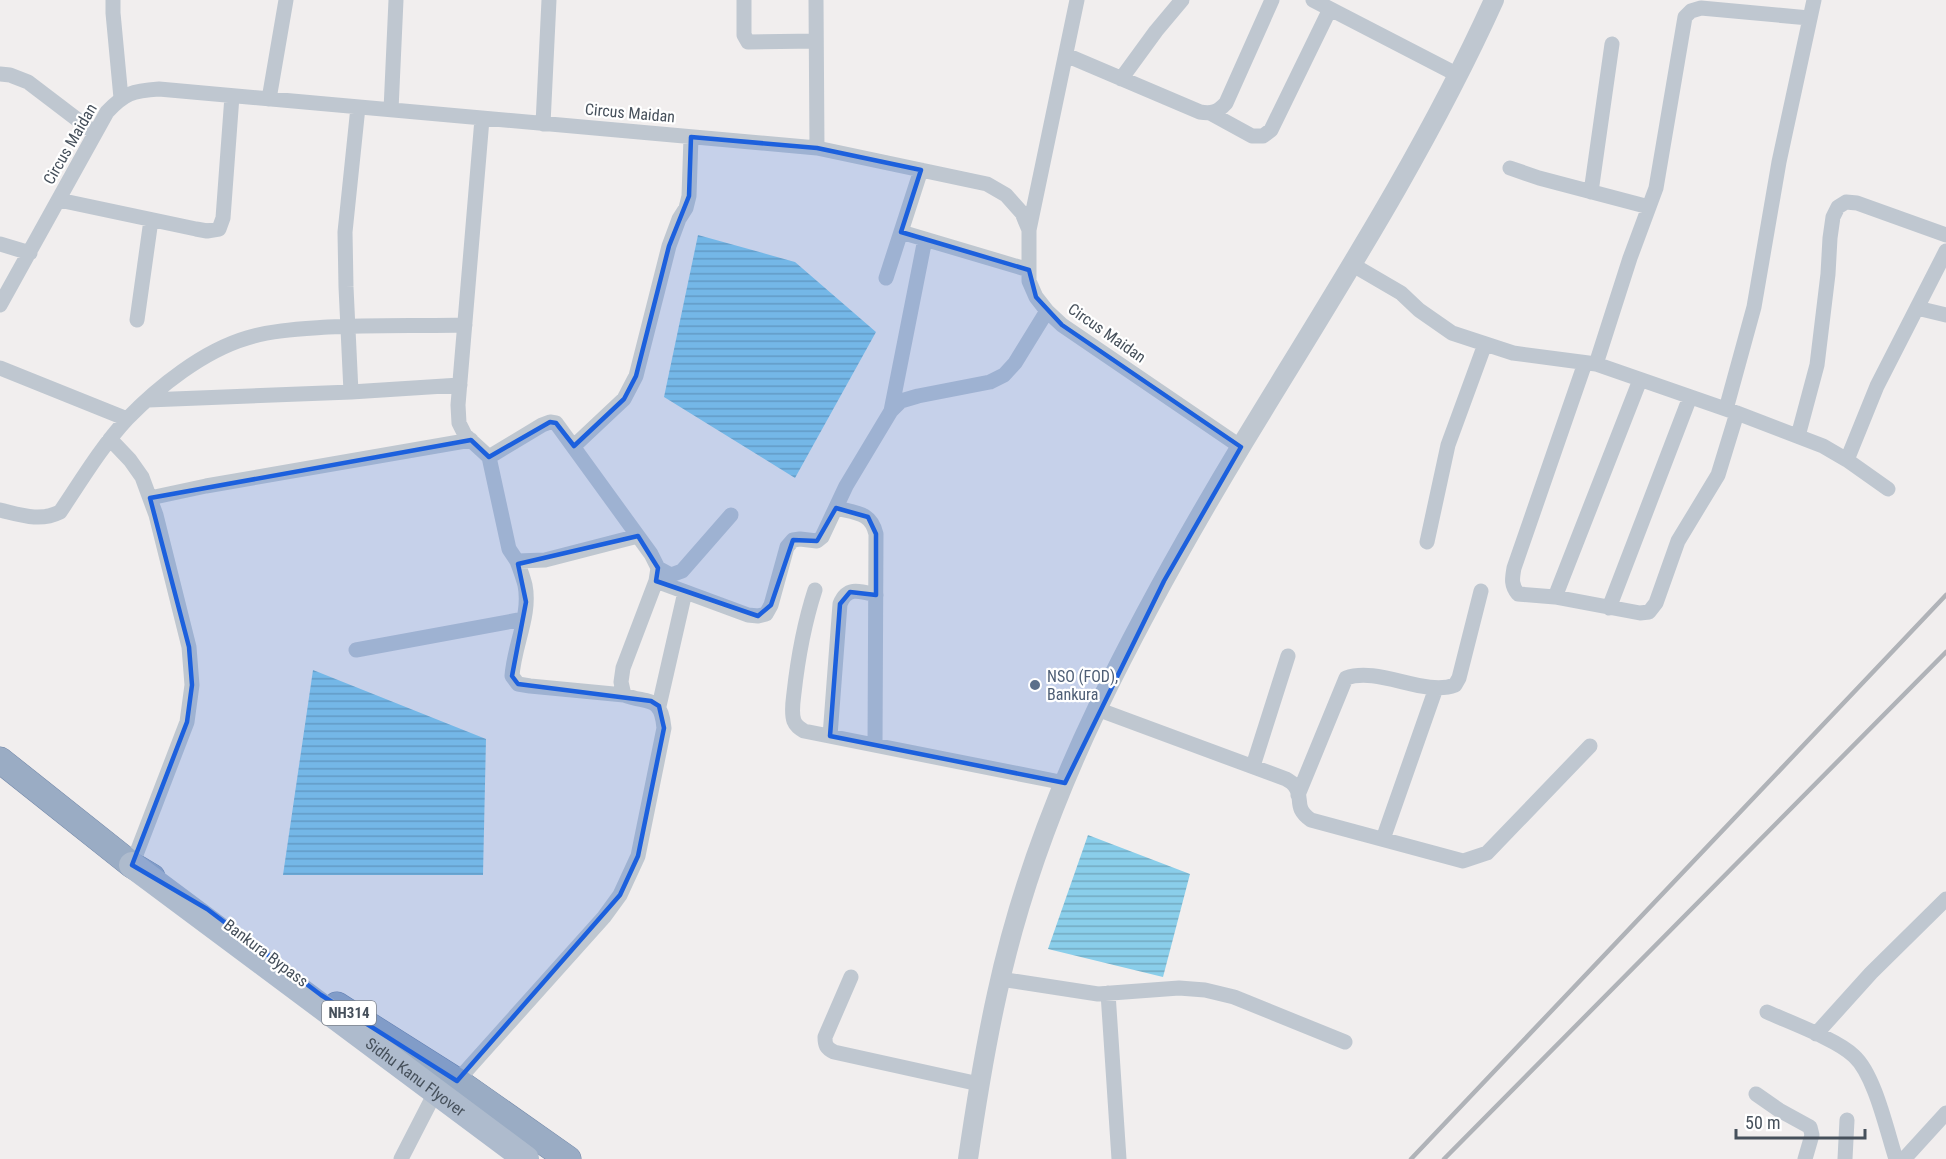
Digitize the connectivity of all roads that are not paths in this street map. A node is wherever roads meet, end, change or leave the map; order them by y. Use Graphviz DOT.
graph roads {
  1 [pos="113,0"];
  2 [pos="286,0"];
  3 [pos="396,0"];
  4 [pos="549,0"];
  5 [pos="744,0"];
  6 [pos="816,0"];
  7 [pos="1077,0"];
  8 [pos="1182,0"];
  9 [pos="1272,0"];
  10 [pos="1313,0"];
  11 [pos="1494,0"];
  12 [pos="1814,0"];
  13 [pos="1330,9"];
  14 [pos="1809,18"];
  15 [pos="816,41"];
  16 [pos="1612,44"];
  17 [pos="1066,55"];
  18 [pos="0,74"];
  19 [pos="1458,75"];
  20 [pos="1122,79"];
  21 [pos="232,96"];
  22 [pos="121,98"];
  23 [pos="269,99"];
  24 [pos="358,107"];
  25 [pos="391,110"];
  26 [pos="1210,113"];
  27 [pos="482,119"];
  28 [pos="543,124"];
  29 [pos="95,133"];
  30 [pos="691,137"];
  31 [pos="817,148"];
  32 [pos="1510,168"];
  33 [pos="921,170"];
  34 [pos="1591,192"];
  35 [pos="59,200"];
  36 [pos="1649,207"];
  37 [pos="151,220"];
  38 [pos="1029,230"];
  39 [pos="901,232"];
  40 [pos="1946,235"];
  41 [pos="925,239"];
  42 [pos="0,244"];
  43 [pos="1946,251"];
  44 [pos="30,253"];
  45 [pos="1353,265"];
  46 [pos="1029,270"];
  47 [pos="886,278"];
  48 [pos="0,305"];
  49 [pos="1917,308"];
  50 [pos="1047,311"];
  51 [pos="1946,315"];
  52 [pos="137,320"];
  53 [pos="349,326"];
  54 [pos="465,326"];
  55 [pos="1485,344"];
  56 [pos="1591,363"];
  57 [pos="0,368"];
  58 [pos="1640,380"];
  59 [pos="460,385"];
  60 [pos="351,392"];
  61 [pos="1690,397"];
  62 [pos="148,400"];
  63 [pos="891,411"];
  64 [pos="1732,411"];
  65 [pos="127,419"];
  66 [pos="1798,436"];
  67 [pos="110,439"];
  68 [pos="471,440"];
  69 [pos="574,446"];
  70 [pos="1241,447"];
  71 [pos="489,457"];
  72 [pos="1846,460"];
  73 [pos="1888,489"];
  74 [pos="150,498"];
  75 [pos="836,507"];
  76 [pos="0,510"];
  77 [pos="730,515"];
  78 [pos="638,536"];
  79 [pos="1427,542"];
  80 [pos="517,561"];
  81 [pos="657,575"];
  82 [pos="815,591"];
  83 [pos="1480,591"];
  84 [pos="686,592"];
  85 [pos="876,595"];
  86 [pos="1555,597"];
  87 [pos="1609,608"];
  88 [pos="524,619"];
  89 [pos="356,650"];
  90 [pos="1288,656"];
  91 [pos="1436,688"];
  92 [pos="624,694"];
  93 [pos="659,706"];
  94 [pos="1097,709"];
  95 [pos="830,736"];
  96 [pos="875,745"];
  97 [pos="1590,746"];
  98 [pos="0,760"];
  99 [pos="1253,766"];
  100 [pos="1065,783"];
  101 [pos="1298,795"];
  102 [pos="1383,839"];
  103 [pos="132,865"];
  104 [pos="1946,899"];
  105 [pos="851,977"];
  106 [pos="1000,979"];
  107 [pos="1108,993"];
  108 [pos="1767,1012"];
  109 [pos="1816,1034"];
  110 [pos="1346,1042"];
  111 [pos="451,1077"];
  112 [pos="979,1084"];
  113 [pos="1756,1094"];
  114 [pos="1946,1113"];
  115 [pos="1847,1120"];
  116 [pos="401,1159"];
  117 [pos="526,1159"];
  118 [pos="568,1159"];
  119 [pos="968,1159"];
  120 [pos="1119,1159"];
  121 [pos="1805,1159"];
  122 [pos="1845,1159"];
  123 [pos="1896,1159"];
  124 [pos="1904,1159"];
  1 -- 22 [label="street"];
  2 -- 23 [label="street"];
  3 -- 25 [label="street"];
  4 -- 28 [label="street"];
  5 -- 15 [label="street"];
  6 -- 15 [label="street"];
  7 -- 17 [label="street"];
  8 -- 20 [label="street"];
  9 -- 26 [label="street"];
  10 -- 13 [label="street"];
  11 -- 19 [label="street"];
  12 -- 14 [label="street"];
  13 -- 19 [label="street"];
  13 -- 26 [label="street"];
  14 -- 36 [label="street"];
  14 -- 64 [label="street"];
  15 -- 31 [label="street"];
  16 -- 34 [label="street"];
  17 -- 20 [label="street"];
  17 -- 38 [label="street"];
  18 -- 29 [label="street"];
  19 -- 45 [label="street"];
  20 -- 26 [label="street"];
  21 -- 22 [label="street, Circus Maidan"];
  21 -- 23 [label="street, Circus Maidan"];
  21 -- 37 [label="street"];
  22 -- 29 [label="street, Circus Maidan"];
  23 -- 24 [label="street, Circus Maidan"];
  24 -- 25 [label="street, Circus Maidan"];
  24 -- 53 [label="street"];
  25 -- 27 [label="street, Circus Maidan"];
  27 -- 28 [label="street, Circus Maidan"];
  27 -- 54 [label="street"];
  28 -- 30 [label="street, Circus Maidan"];
  29 -- 35 [label="street, Circus Maidan"];
  30 -- 31 [label="street, Circus Maidan"];
  30 -- 69 [label="street"];
  31 -- 33 [label="street, Circus Maidan"];
  32 -- 34 [label="street"];
  33 -- 38 [label="street, Circus Maidan"];
  33 -- 39 [label="street"];
  34 -- 36 [label="street"];
  35 -- 37 [label="street"];
  35 -- 44 [label="street, Circus Maidan"];
  36 -- 56 [label="street"];
  37 -- 52 [label="street"];
  38 -- 46 [label="street, Circus Maidan"];
  39 -- 41 [label="street"];
  39 -- 47 [label="street"];
  40 -- 66 [label="street"];
  41 -- 46 [label="street"];
  41 -- 63 [label="street"];
  42 -- 44 [label="street"];
  43 -- 49 [label="street"];
  44 -- 48 [label="street, Circus Maidan"];
  45 -- 55 [label="street"];
  45 -- 70 [label="street"];
  46 -- 50 [label="street, Circus Maidan"];
  49 -- 51 [label="street"];
  49 -- 72 [label="street"];
  50 -- 63 [label="street"];
  50 -- 70 [label="street, Circus Maidan"];
  53 -- 54 [label="street"];
  53 -- 60 [label="street"];
  53 -- 62 [label="street"];
  54 -- 59 [label="street"];
  55 -- 56 [label="street"];
  55 -- 79 [label="street"];
  56 -- 58 [label="street"];
  56 -- 86 [label="street"];
  57 -- 65 [label="street"];
  58 -- 61 [label="street"];
  58 -- 86 [label="street"];
  59 -- 60 [label="street"];
  59 -- 68 [label="street"];
  60 -- 62 [label="street"];
  61 -- 64 [label="street"];
  61 -- 87 [label="street"];
  62 -- 65 [label="street"];
  63 -- 75 [label="street"];
  64 -- 66 [label="street"];
  64 -- 87 [label="street"];
  65 -- 67 [label="street"];
  66 -- 72 [label="street"];
  67 -- 74 [label="street"];
  67 -- 76 [label="street"];
  68 -- 71 [label="street"];
  68 -- 74 [label="street"];
  69 -- 71 [label="street"];
  69 -- 78 [label="street"];
  70 -- 94 [label="street"];
  71 -- 80 [label="street"];
  72 -- 73 [label="street"];
  74 -- 103 [label="street"];
  75 -- 84 [label="street"];
  75 -- 85 [label="street"];
  77 -- 81 [label="street"];
  78 -- 80 [label="street"];
  78 -- 81 [label="street"];
  80 -- 88 [label="street"];
  81 -- 84 [label="street"];
  81 -- 92 [label="street"];
  82 -- 95 [label="street"];
  83 -- 91 [label="street"];
  84 -- 93 [label="street"];
  85 -- 95 [label="street"];
  85 -- 96 [label="street"];
  86 -- 87 [label="street"];
  88 -- 89 [label="street"];
  88 -- 92 [label="street"];
  90 -- 99 [label="street"];
  91 -- 101 [label="street"];
  91 -- 102 [label="street"];
  92 -- 93 [label="street"];
  93 -- 111 [label="street"];
  94 -- 99 [label="street"];
  94 -- 100 [label="street"];
  95 -- 96 [label="street"];
  96 -- 100 [label="street"];
  97 -- 102 [label="street"];
  98 -- 103 [label="highway, Bankura Bypass / NH314"];
  99 -- 101 [label="street"];
  100 -- 106 [label="street"];
  101 -- 102 [label="street"];
  103 -- 111 [label="highway, Bankura Bypass / NH314"];
  103 -- 117 [label="main road, Sidhu Kanu Flyover, bridge"];
  104 -- 109 [label="street"];
  105 -- 112 [label="street"];
  106 -- 107 [label="street"];
  106 -- 112 [label="street"];
  107 -- 110 [label="street"];
  107 -- 120 [label="street"];
  108 -- 109 [label="street"];
  109 -- 123 [label="street"];
  111 -- 116 [label="street"];
  111 -- 118 [label="highway, Bankura Bypass / NH314"];
  112 -- 119 [label="street"];
  113 -- 121 [label="street"];
  114 -- 124 [label="street"];
  115 -- 122 [label="street"];
}
